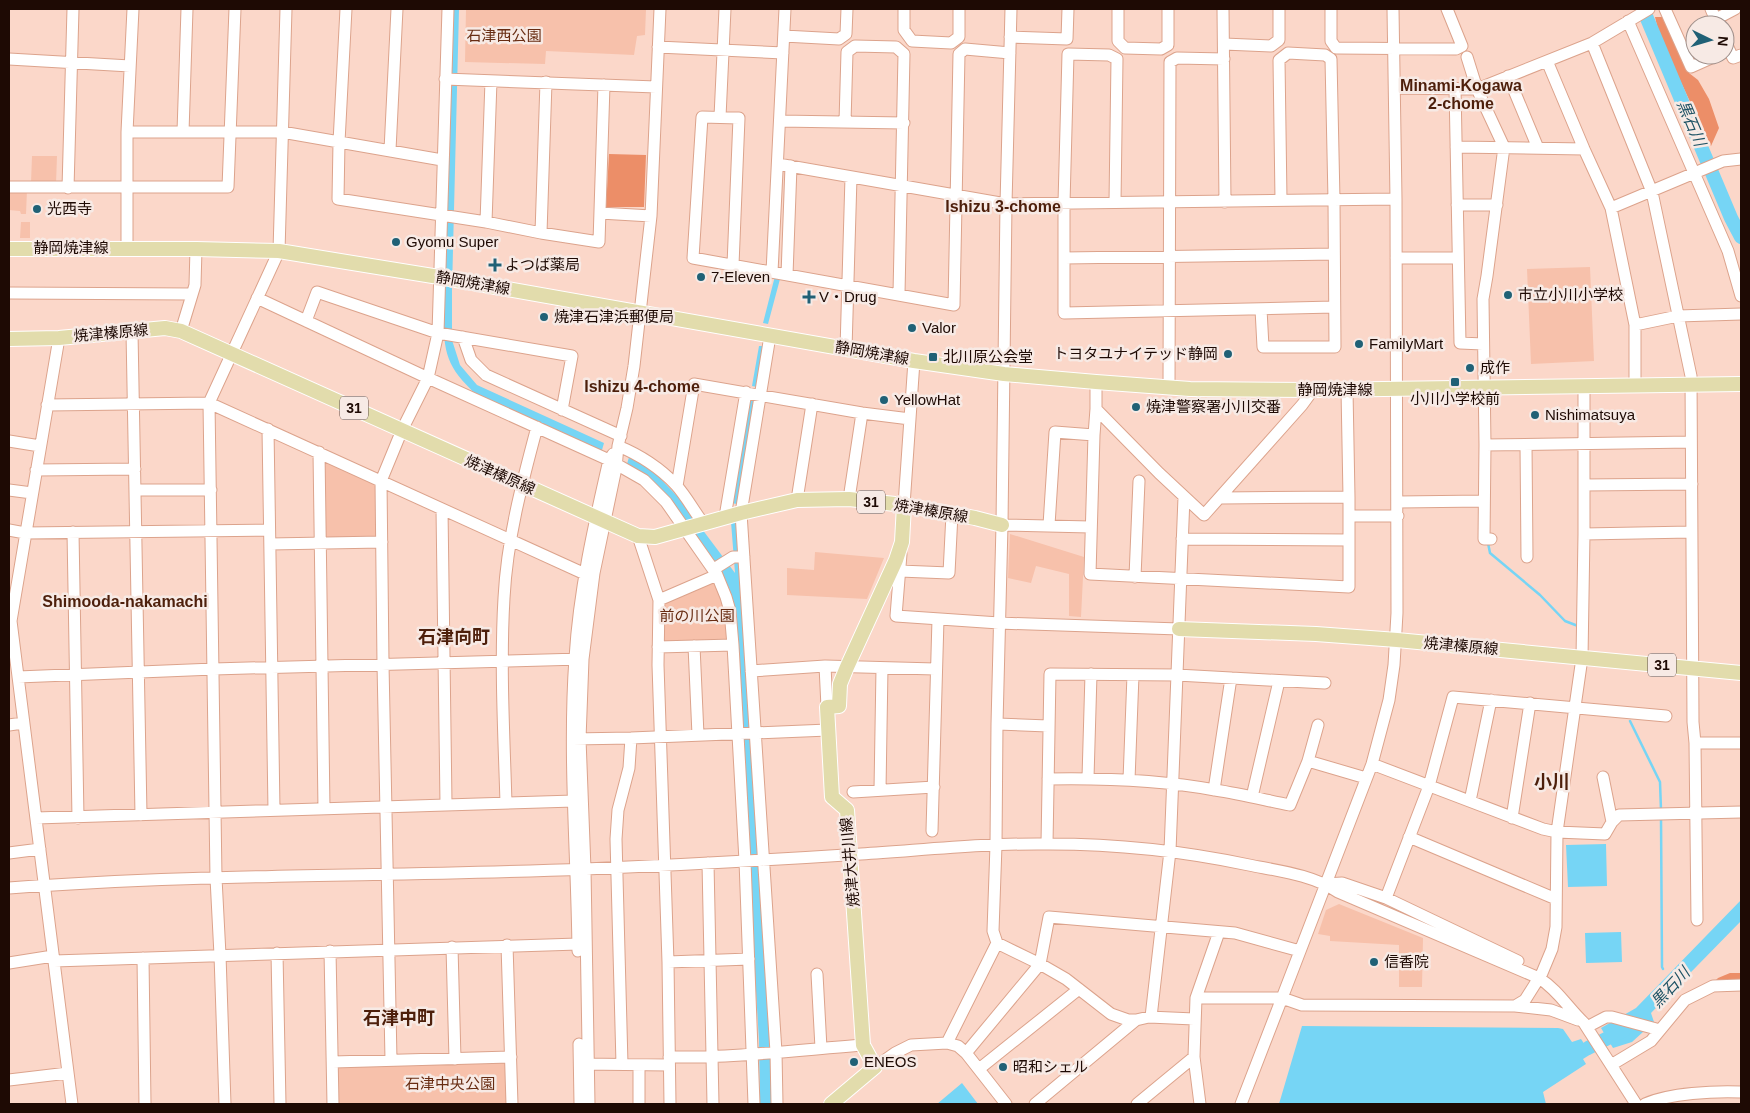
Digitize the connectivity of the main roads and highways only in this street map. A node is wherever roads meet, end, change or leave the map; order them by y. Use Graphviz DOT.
graph roads {
  1 [pos="9,248"];
  2 [pos="9,339"];
  3 [pos="1741,384"];
  4 [pos="904,505"];
  5 [pos="1002,525"];
  6 [pos="1179,629"];
  7 [pos="1741,673"];
  8 [pos="831,1104"];
  1 -- 3 [label="main road, 静岡焼津線"];
  2 -- 4 [label="main road, 焼津榛原線 / 31"];
  4 -- 5 [label="main road, 焼津榛原線 / 31"];
  4 -- 8 [label="main road, 焼津大井川線"];
  6 -- 7 [label="main road, 焼津榛原線 / 31"];
}
